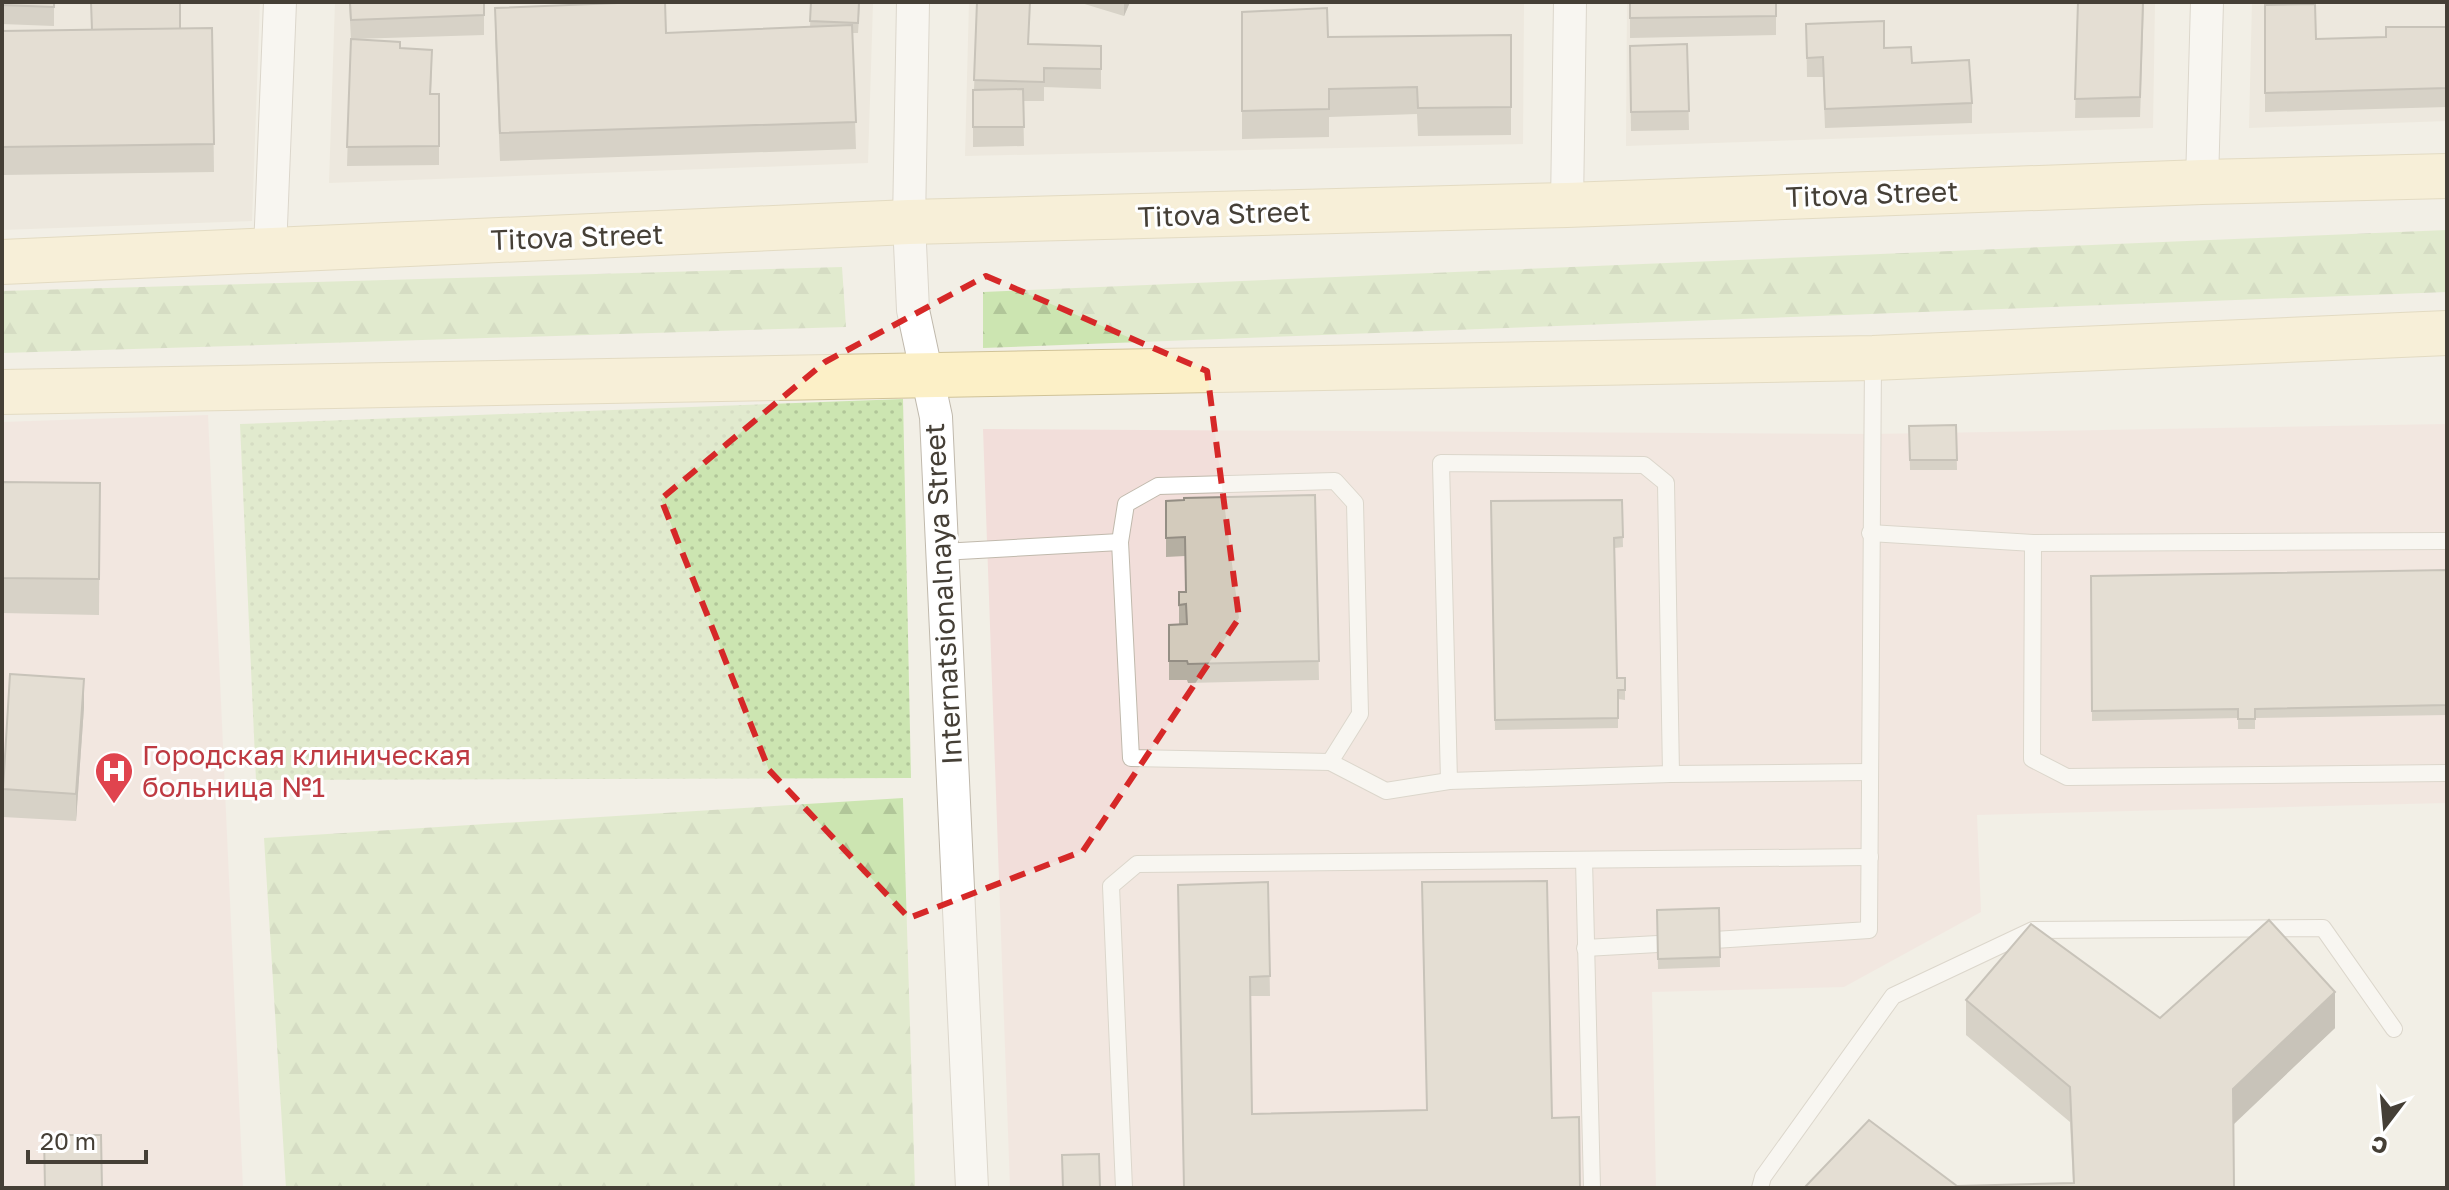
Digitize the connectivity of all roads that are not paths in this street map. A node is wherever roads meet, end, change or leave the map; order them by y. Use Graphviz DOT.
graph roads {
  1 [pos="280,2"];
  2 [pos="913,2"];
  3 [pos="1570,2"];
  4 [pos="2207,2"];
  5 [pos="2447,176"];
  6 [pos="2202,182"];
  7 [pos="1567,205"];
  8 [pos="909,222"];
  9 [pos="270,250"];
  10 [pos="2,262"];
  11 [pos="2447,333"];
  12 [pos="1873,358"];
  13 [pos="927,374"];
  14 [pos="2,392"];
  15 [pos="1870,533"];
  16 [pos="2447,541"];
  17 [pos="1120,542"];
  18 [pos="2033,543"];
  19 [pos="942,552"];
  20 [pos="1330,762"];
  21 [pos="1870,772"];
  22 [pos="2447,773"];
  23 [pos="1671,774"];
  24 [pos="1449,781"];
  25 [pos="1870,857"];
  26 [pos="1584,860"];
  27 [pos="1585,948"];
  28 [pos="2394,1029"];
  29 [pos="972,1188"];
  30 [pos="1124,1188"];
  31 [pos="1592,1188"];
  32 [pos="1760,1188"];
  1 -- 9 [label="street"];
  2 -- 8 [label="street, Internatsionalnaya Street"];
  3 -- 7 [label="street"];
  4 -- 6 [label="street"];
  5 -- 6 [label="street, Titova Street"];
  6 -- 7 [label="street, Titova Street"];
  7 -- 8 [label="street, Titova Street"];
  8 -- 9 [label="street, Titova Street"];
  8 -- 13 [label="street, Internatsionalnaya Street"];
  9 -- 10 [label="street, Titova Street"];
  11 -- 12 [label="street"];
  12 -- 13 [label="street"];
  12 -- 15 [label="lane"];
  13 -- 14 [label="street"];
  13 -- 19 [label="street, Internatsionalnaya Street"];
  15 -- 18 [label="lane"];
  15 -- 21 [label="lane"];
  16 -- 18 [label="lane"];
  17 -- 19 [label="lane"];
  17 -- 20 [label="lane"];
  17 -- 20 [label="lane"];
  18 -- 22 [label="lane"];
  19 -- 29 [label="street, Internatsionalnaya Street"];
  20 -- 24 [label="lane"];
  21 -- 23 [label="lane"];
  21 -- 25 [label="lane"];
  23 -- 24 [label="lane"];
  23 -- 24 [label="lane"];
  25 -- 26 [label="lane"];
  25 -- 27 [label="lane"];
  26 -- 27 [label="lane"];
  26 -- 30 [label="lane"];
  27 -- 31 [label="lane"];
  28 -- 32 [label="lane"];
}
